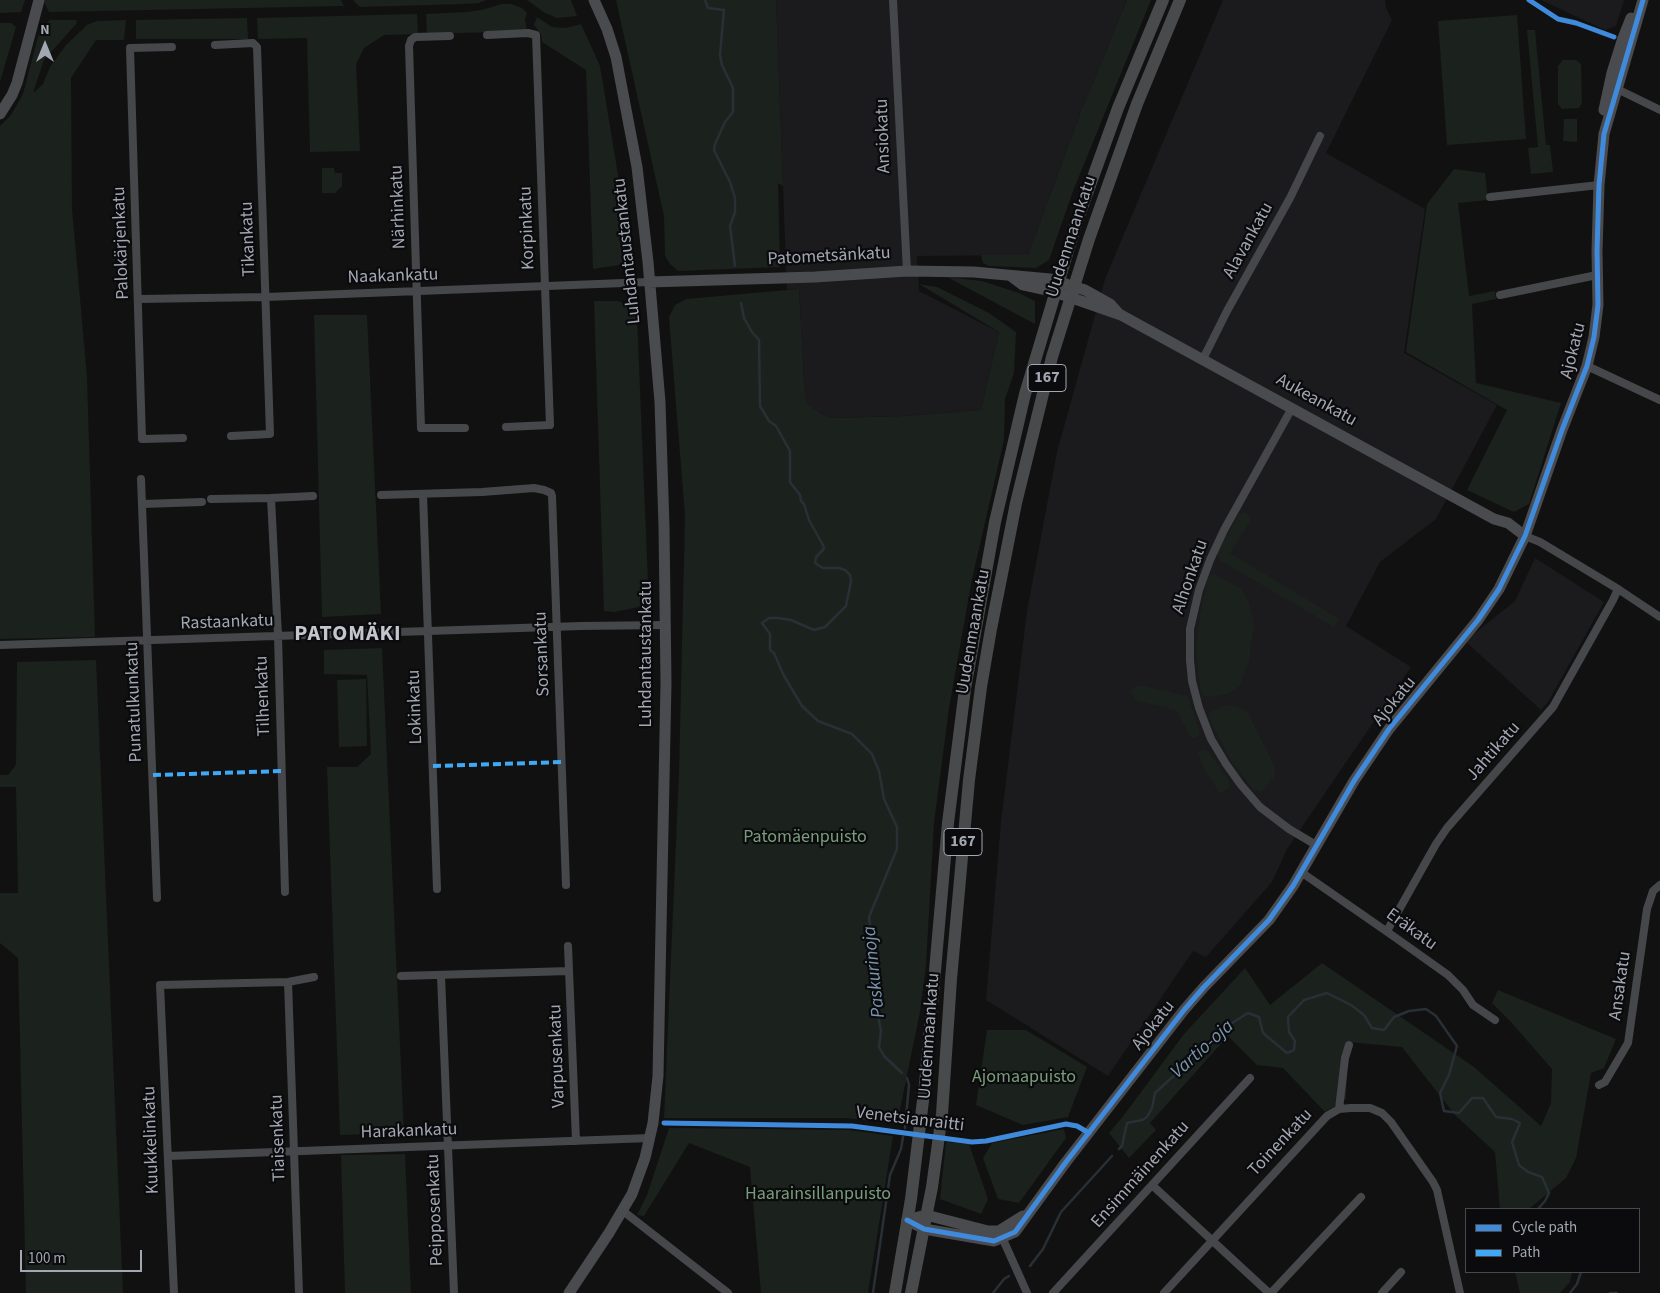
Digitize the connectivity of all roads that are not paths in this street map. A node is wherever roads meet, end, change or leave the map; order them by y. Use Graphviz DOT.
graph roads {
  1 [pos="39,0"];
  2 [pos="594,0"];
  3 [pos="894,0"];
  4 [pos="1162,0"];
  5 [pos="1180,0"];
  6 [pos="1636,0"];
  7 [pos="1643,0"];
  8 [pos="487,34"];
  9 [pos="450,36"];
  10 [pos="215,45"];
  11 [pos="172,47"];
  12 [pos="1613,87"];
  13 [pos="1660,110"];
  14 [pos="0,114"];
  15 [pos="1320,136"];
  16 [pos="1599,185"];
  17 [pos="1490,197"];
  18 [pos="907,271"];
  19 [pos="1597,275"];
  20 [pos="650,282"];
  21 [pos="545,287"];
  22 [pos="1056,287"];
  23 [pos="417,290"];
  24 [pos="1072,292"];
  25 [pos="1500,295"];
  26 [pos="266,297"];
  27 [pos="138,299"];
  28 [pos="1203,359"];
  29 [pos="1587,366"];
  30 [pos="1660,400"];
  31 [pos="1292,408"];
  32 [pos="506,427"];
  33 [pos="465,428"];
  34 [pos="231,436"];
  35 [pos="183,438"];
  36 [pos="141,479"];
  37 [pos="423,494"];
  38 [pos="381,495"];
  39 [pos="313,496"];
  40 [pos="272,498"];
  41 [pos="211,499"];
  42 [pos="202,502"];
  43 [pos="143,504"];
  44 [pos="1524,536"];
  45 [pos="1618,589"];
  46 [pos="1660,617"];
  47 [pos="666,625"];
  48 [pos="557,627"];
  49 [pos="429,631"];
  50 [pos="278,636"];
  51 [pos="148,641"];
  52 [pos="0,645"];
  53 [pos="1316,845"];
  54 [pos="1301,872"];
  55 [pos="566,885"];
  56 [pos="1660,885"];
  57 [pos="437,889"];
  58 [pos="285,892"];
  59 [pos="157,898"];
  60 [pos="1387,931"];
  61 [pos="568,946"];
  62 [pos="569,971"];
  63 [pos="401,976"];
  64 [pos="441,976"];
  65 [pos="314,977"];
  66 [pos="288,982"];
  67 [pos="1495,1020"];
  68 [pos="1349,1045"];
  69 [pos="1250,1078"];
  70 [pos="1599,1085"];
  71 [pos="1339,1109"];
  72 [pos="650,1138"];
  73 [pos="576,1141"];
  74 [pos="448,1146"];
  75 [pos="294,1152"];
  76 [pos="168,1156"];
  77 [pos="1152,1185"];
  78 [pos="1361,1197"];
  79 [pos="623,1211"];
  80 [pos="926,1215"];
  81 [pos="907,1220"];
  82 [pos="924,1229"];
  83 [pos="1001,1235"];
  84 [pos="1212,1241"];
  85 [pos="1401,1272"];
  86 [pos="174,1293"];
  87 [pos="299,1293"];
  88 [pos="454,1293"];
  89 [pos="569,1293"];
  90 [pos="728,1293"];
  91 [pos="895,1293"];
  92 [pos="911,1293"];
  93 [pos="1027,1293"];
  94 [pos="1053,1293"];
  95 [pos="1164,1293"];
  96 [pos="1270,1293"];
  97 [pos="1382,1293"];
  98 [pos="1460,1293"];
  1 -- 14 [label="street"];
  2 -- 20 [label="street, Luhdantaustankatu"];
  3 -- 18 [label="street, Ansiokatu"];
  4 -- 22 [label="main road, Uudenmaankatu / 167"];
  5 -- 24 [label="main road, Uudenmaankatu / 167"];
  6 -- 12 [label="street, Ajokatu"];
  7 -- 12 [label="street, Ajokatu"];
  8 -- 21 [label="street, Korpinkatu"];
  9 -- 23 [label="street, Närhinkatu"];
  10 -- 26 [label="street, Tikankatu"];
  11 -- 27 [label="street, Palokärjenkatu"];
  12 -- 13 [label="street"];
  12 -- 16 [label="street, Ajokatu"];
  15 -- 28 [label="street, Alavankatu"];
  16 -- 17 [label="street"];
  16 -- 19 [label="street, Ajokatu"];
  18 -- 20 [label="street, Patometsänkatu"];
  18 -- 22 [label="street, Patometsänkatu"];
  19 -- 25 [label="street"];
  19 -- 29 [label="street, Ajokatu"];
  20 -- 21 [label="street, Naakankatu"];
  20 -- 47 [label="street, Luhdantaustankatu"];
  21 -- 23 [label="street, Naakankatu"];
  21 -- 32 [label="street, Korpinkatu"];
  22 -- 24 [label="street, Patometsänkatu"];
  22 -- 81 [label="main road, Uudenmaankatu / 167"];
  23 -- 26 [label="street, Naakankatu"];
  23 -- 33 [label="street, Närhinkatu"];
  24 -- 28 [label="street, Aukeankatu"];
  24 -- 80 [label="main road, Uudenmaankatu / 167"];
  26 -- 27 [label="street, Naakankatu"];
  26 -- 34 [label="street, Tikankatu"];
  27 -- 35 [label="street, Palokärjenkatu"];
  28 -- 31 [label="street, Aukeankatu"];
  29 -- 30 [label="street"];
  29 -- 44 [label="street, Ajokatu"];
  31 -- 44 [label="street, Aukeankatu"];
  31 -- 53 [label="street, Alhonkatu"];
  36 -- 43 [label="street, Punatulkunkatu"];
  37 -- 38 [label="street"];
  37 -- 48 [label="street, Sorsankatu"];
  37 -- 49 [label="street, Lokinkatu"];
  39 -- 40 [label="street"];
  40 -- 41 [label="street"];
  40 -- 50 [label="street, Tilhenkatu"];
  42 -- 43 [label="street"];
  43 -- 51 [label="street, Punatulkunkatu"];
  44 -- 45 [label="street"];
  44 -- 53 [label="street, Ajokatu"];
  45 -- 46 [label="street"];
  45 -- 60 [label="street, Jahtikatu"];
  47 -- 48 [label="street, Rastaankatu"];
  47 -- 72 [label="street, Luhdantaustankatu"];
  48 -- 49 [label="street, Rastaankatu"];
  48 -- 55 [label="street, Sorsankatu"];
  49 -- 50 [label="street, Rastaankatu"];
  49 -- 57 [label="street, Lokinkatu"];
  50 -- 51 [label="street, Rastaankatu"];
  50 -- 58 [label="street, Tilhenkatu"];
  51 -- 52 [label="street, Rastaankatu"];
  51 -- 59 [label="street, Punatulkunkatu"];
  53 -- 54 [label="street, Ajokatu"];
  54 -- 60 [label="street, Eräkatu"];
  54 -- 83 [label="street, Ajokatu"];
  56 -- 70 [label="street, Ansakatu"];
  60 -- 67 [label="street, Eräkatu"];
  61 -- 62 [label="street, Varpusenkatu"];
  62 -- 64 [label="street"];
  62 -- 73 [label="street, Varpusenkatu"];
  63 -- 64 [label="street"];
  64 -- 74 [label="street, Peipposenkatu"];
  65 -- 66 [label="street"];
  66 -- 75 [label="street, Tiaisenkatu"];
  66 -- 76 [label="street, Kuukkelinkatu"];
  68 -- 71 [label="street"];
  69 -- 77 [label="street, Ensimmäinenkatu"];
  71 -- 84 [label="street, Toinenkatu"];
  71 -- 98 [label="street, Toinenkatu"];
  72 -- 73 [label="street, Harakankatu"];
  72 -- 79 [label="street, Luhdantaustankatu"];
  73 -- 74 [label="street, Harakankatu"];
  74 -- 75 [label="street, Harakankatu"];
  74 -- 88 [label="street, Peipposenkatu"];
  75 -- 76 [label="street, Harakankatu"];
  75 -- 87 [label="street, Tiaisenkatu"];
  76 -- 86 [label="street, Kuukkelinkatu"];
  77 -- 84 [label="street"];
  77 -- 94 [label="street, Ensimmäinenkatu"];
  78 -- 96 [label="street"];
  79 -- 89 [label="street, Luhdantaustankatu"];
  79 -- 90 [label="street"];
  80 -- 81 [label="street"];
  80 -- 82 [label="main road, Uudenmaankatu / 167"];
  80 -- 83 [label="street"];
  81 -- 82 [label="street"];
  81 -- 91 [label="main road, Uudenmaankatu / 167"];
  82 -- 83 [label="street"];
  82 -- 92 [label="main road, Uudenmaankatu / 167"];
  83 -- 93 [label="street"];
  84 -- 95 [label="street, Toinenkatu"];
  84 -- 96 [label="street"];
  85 -- 97 [label="street"];
}
